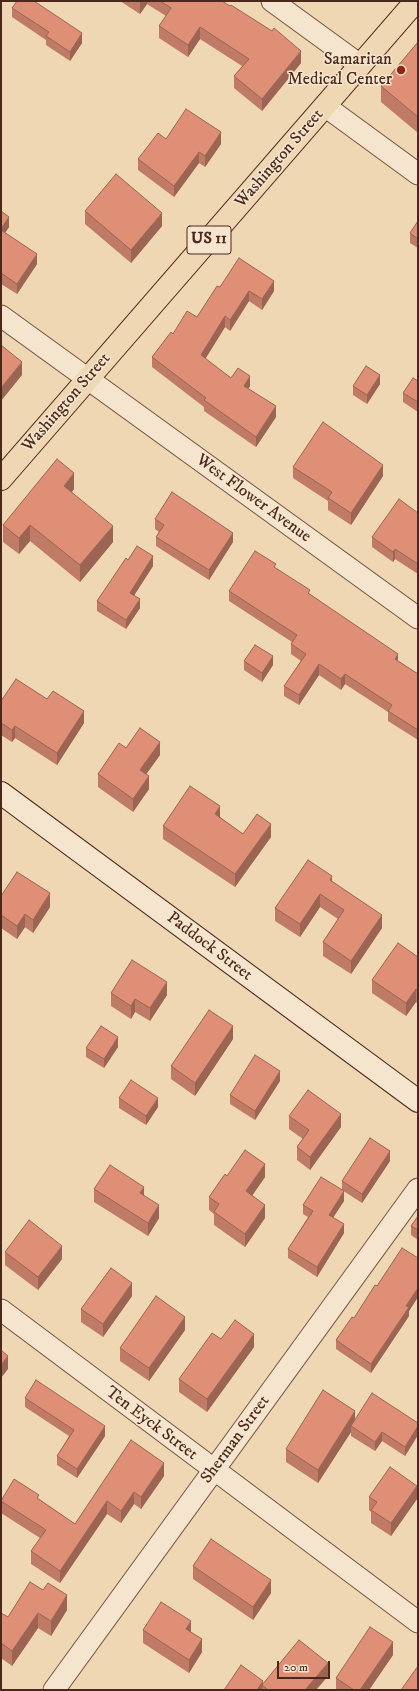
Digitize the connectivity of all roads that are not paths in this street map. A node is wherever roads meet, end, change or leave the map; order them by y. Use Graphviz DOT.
graph roads {
  1 [pos="272,1"];
  2 [pos="416,1"];
  3 [pos="360,65"];
  4 [pos="325,106"];
  5 [pos="418,174"];
  6 [pos="1,316"];
  7 [pos="88,379"];
  8 [pos="1,479"];
  9 [pos="418,618"];
  10 [pos="1,793"];
  11 [pos="418,1101"];
  12 [pos="418,1189"];
  13 [pos="1,1310"];
  14 [pos="214,1471"];
  15 [pos="418,1622"];
  16 [pos="54,1690"];
  1 -- 3 [label="street"];
  2 -- 3 [label="main road, Washington Street / US 11"];
  3 -- 4 [label="main road, Washington Street / US 11"];
  4 -- 5 [label="street"];
  4 -- 7 [label="main road, Washington Street / US 11"];
  6 -- 7 [label="street, West Flower Avenue"];
  7 -- 8 [label="main road, Washington Street / US 11"];
  7 -- 9 [label="street, West Flower Avenue"];
  10 -- 11 [label="main road, Paddock Street"];
  12 -- 14 [label="street, Sherman Street"];
  13 -- 14 [label="street, Ten Eyck Street"];
  14 -- 15 [label="street, Ten Eyck Street"];
  14 -- 16 [label="street, Sherman Street"];
}
